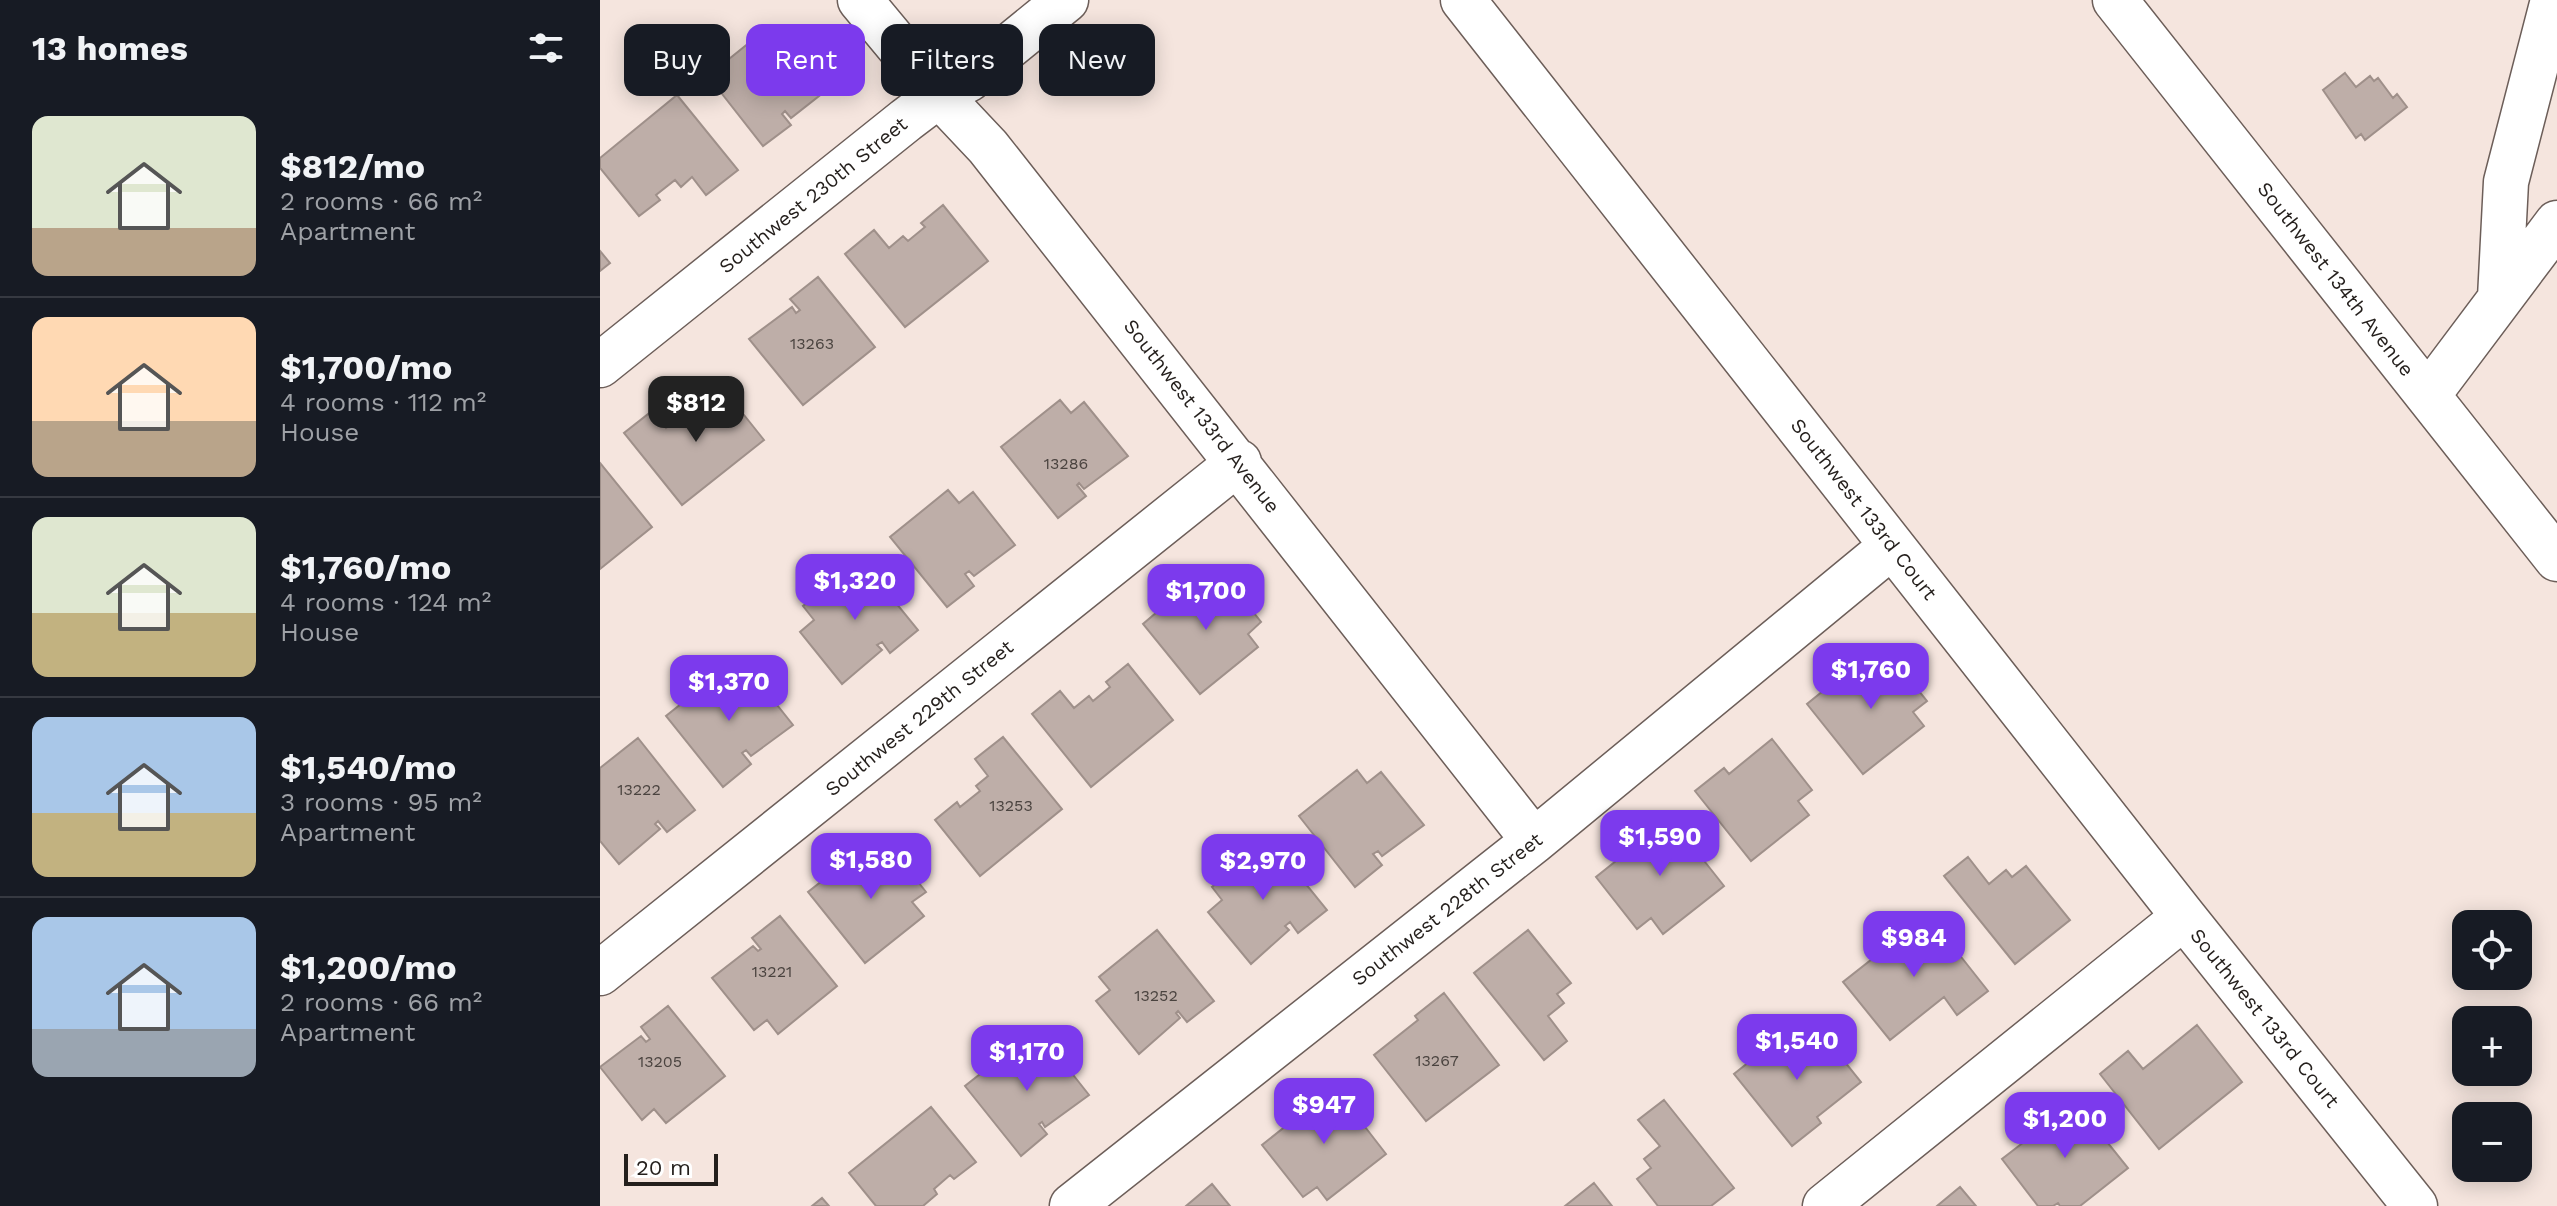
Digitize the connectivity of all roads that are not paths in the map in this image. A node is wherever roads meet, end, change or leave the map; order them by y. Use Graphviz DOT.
graph roads {
  1 [pos="860,0"];
  2 [pos="1066,0"];
  3 [pos="1463,0"];
  4 [pos="2115,0"];
  5 [pos="2553,0"];
  6 [pos="881,25"];
  7 [pos="1023,35"];
  8 [pos="938,96"];
  9 [pos="940,96"];
  10 [pos="2557,223"];
  11 [pos="2500,298"];
  12 [pos="600,365"];
  13 [pos="2428,395"];
  14 [pos="1239,462"];
  15 [pos="1892,546"];
  16 [pos="2557,559"];
  17 [pos="1534,841"];
  18 [pos="2184,917"];
  19 [pos="600,973"];
  20 [pos="1072,1206"];
  21 [pos="1825,1206"];
  22 [pos="2415,1206"];
  1 -- 6 [label="street, Southwest 133rd Avenue"];
  2 -- 7 [label="street, Southwest 230th Street"];
  3 -- 15 [label="street, Southwest 133rd Court"];
  4 -- 13 [label="street, Southwest 134th Avenue"];
  5 -- 11 [label="street"];
  8 -- 12 [label="street, Southwest 230th Street"];
  9 -- 14 [label="street, Southwest 133rd Avenue"];
  10 -- 11 [label="street"];
  11 -- 13 [label="street"];
  13 -- 16 [label="street, Southwest 134th Avenue"];
  14 -- 17 [label="street, Southwest 133rd Avenue"];
  14 -- 19 [label="street, Southwest 229th Street"];
  15 -- 17 [label="street, Southwest 228th Street"];
  15 -- 18 [label="street, Southwest 133rd Court"];
  17 -- 20 [label="street, Southwest 228th Street"];
  18 -- 21 [label="street"];
  18 -- 22 [label="street, Southwest 133rd Court"];
}
